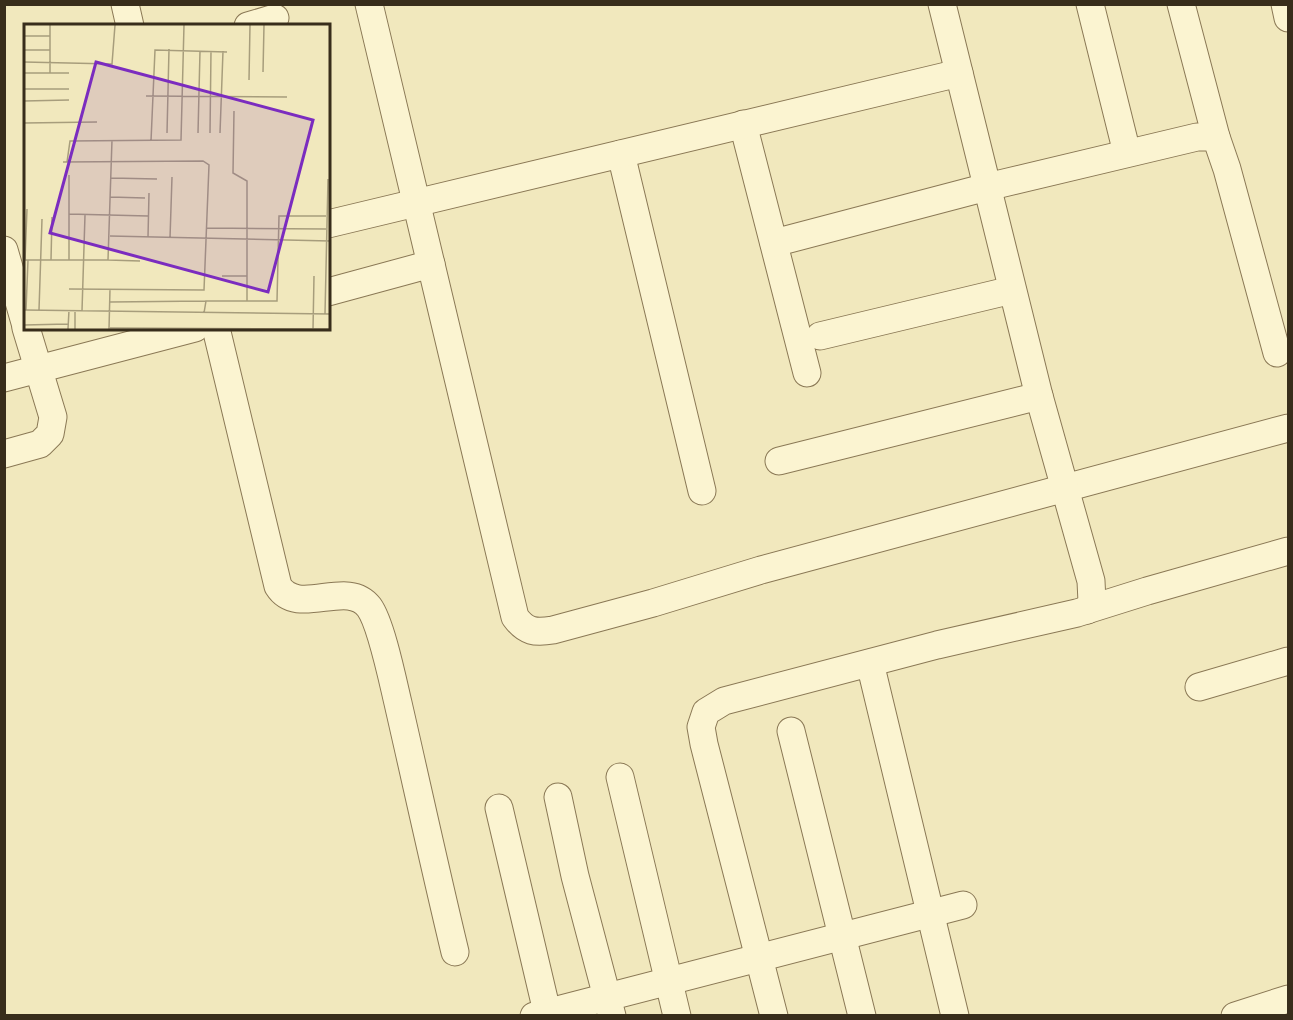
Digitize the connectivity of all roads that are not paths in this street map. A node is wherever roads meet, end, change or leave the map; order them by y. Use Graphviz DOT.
graph roads {
  1 [pos="125,4"];
  2 [pos="369,4"];
  3 [pos="942,4"];
  4 [pos="1090,4"];
  5 [pos="1181,4"];
  6 [pos="1285,4"];
  7 [pos="275,18"];
  8 [pos="1288,18"];
  9 [pos="130,24"];
  10 [pos="255,24"];
  11 [pos="959,73"];
  12 [pos="743,124"];
  13 [pos="1216,136"];
  14 [pos="1127,153"];
  15 [pos="621,154"];
  16 [pos="987,187"];
  17 [pos="415,203"];
  18 [pos="330,224"];
  19 [pos="774,243"];
  20 [pos="4,250"];
  21 [pos="430,264"];
  22 [pos="1012,290"];
  23 [pos="330,291"];
  24 [pos="20,312"];
  25 [pos="25,330"];
  26 [pos="187,330"];
  27 [pos="216,330"];
  28 [pos="820,336"];
  29 [pos="1276,353"];
  30 [pos="37,370"];
  31 [pos="807,373"];
  32 [pos="4,378"];
  33 [pos="1039,396"];
  34 [pos="1288,428"];
  35 [pos="4,454"];
  36 [pos="779,461"];
  37 [pos="1066,488"];
  38 [pos="702,491"];
  39 [pos="1288,551"];
  40 [pos="1088,610"];
  41 [pos="1288,661"];
  42 [pos="870,663"];
  43 [pos="1199,687"];
  44 [pos="791,731"];
  45 [pos="621,777"];
  46 [pos="558,797"];
  47 [pos="499,808"];
  48 [pos="963,905"];
  49 [pos="930,914"];
  50 [pos="841,937"];
  51 [pos="455,952"];
  52 [pos="759,958"];
  53 [pos="669,981"];
  54 [pos="1288,999"];
  55 [pos="610,1006"];
  56 [pos="543,1014"];
  57 [pos="677,1016"];
  58 [pos="774,1016"];
  59 [pos="862,1016"];
  60 [pos="955,1016"];
  61 [pos="1235,1016"];
  1 -- 9 [label="street"];
  2 -- 17 [label="street"];
  3 -- 11 [label="street"];
  4 -- 14 [label="street"];
  5 -- 13 [label="street"];
  6 -- 8 [label="street"];
  7 -- 10 [label="street"];
  11 -- 12 [label="street"];
  11 -- 16 [label="street"];
  12 -- 15 [label="street"];
  12 -- 19 [label="street"];
  13 -- 14 [label="street"];
  13 -- 29 [label="street"];
  14 -- 16 [label="street"];
  15 -- 17 [label="street"];
  15 -- 38 [label="street"];
  16 -- 19 [label="street"];
  16 -- 22 [label="street"];
  17 -- 18 [label="street"];
  17 -- 21 [label="street"];
  19 -- 31 [label="street"];
  20 -- 24 [label="street"];
  21 -- 23 [label="street"];
  21 -- 37 [label="street"];
  22 -- 28 [label="street"];
  22 -- 33 [label="street"];
  25 -- 30 [label="street"];
  26 -- 30 [label="street"];
  27 -- 51 [label="street"];
  30 -- 32 [label="street"];
  30 -- 35 [label="street"];
  33 -- 36 [label="street"];
  33 -- 37 [label="street"];
  34 -- 37 [label="street"];
  37 -- 40 [label="street"];
  39 -- 40 [label="street"];
  40 -- 42 [label="street"];
  41 -- 43 [label="street"];
  42 -- 49 [label="street"];
  42 -- 52 [label="street"];
  44 -- 50 [label="street"];
  45 -- 53 [label="street"];
  46 -- 55 [label="street"];
  47 -- 56 [label="street"];
  48 -- 49 [label="street"];
  49 -- 50 [label="street"];
  49 -- 60 [label="street"];
  50 -- 52 [label="street"];
  50 -- 59 [label="street"];
  52 -- 53 [label="street"];
  52 -- 58 [label="street"];
  53 -- 55 [label="street"];
  53 -- 57 [label="street"];
  54 -- 61 [label="street"];
  55 -- 56 [label="street"];
}
